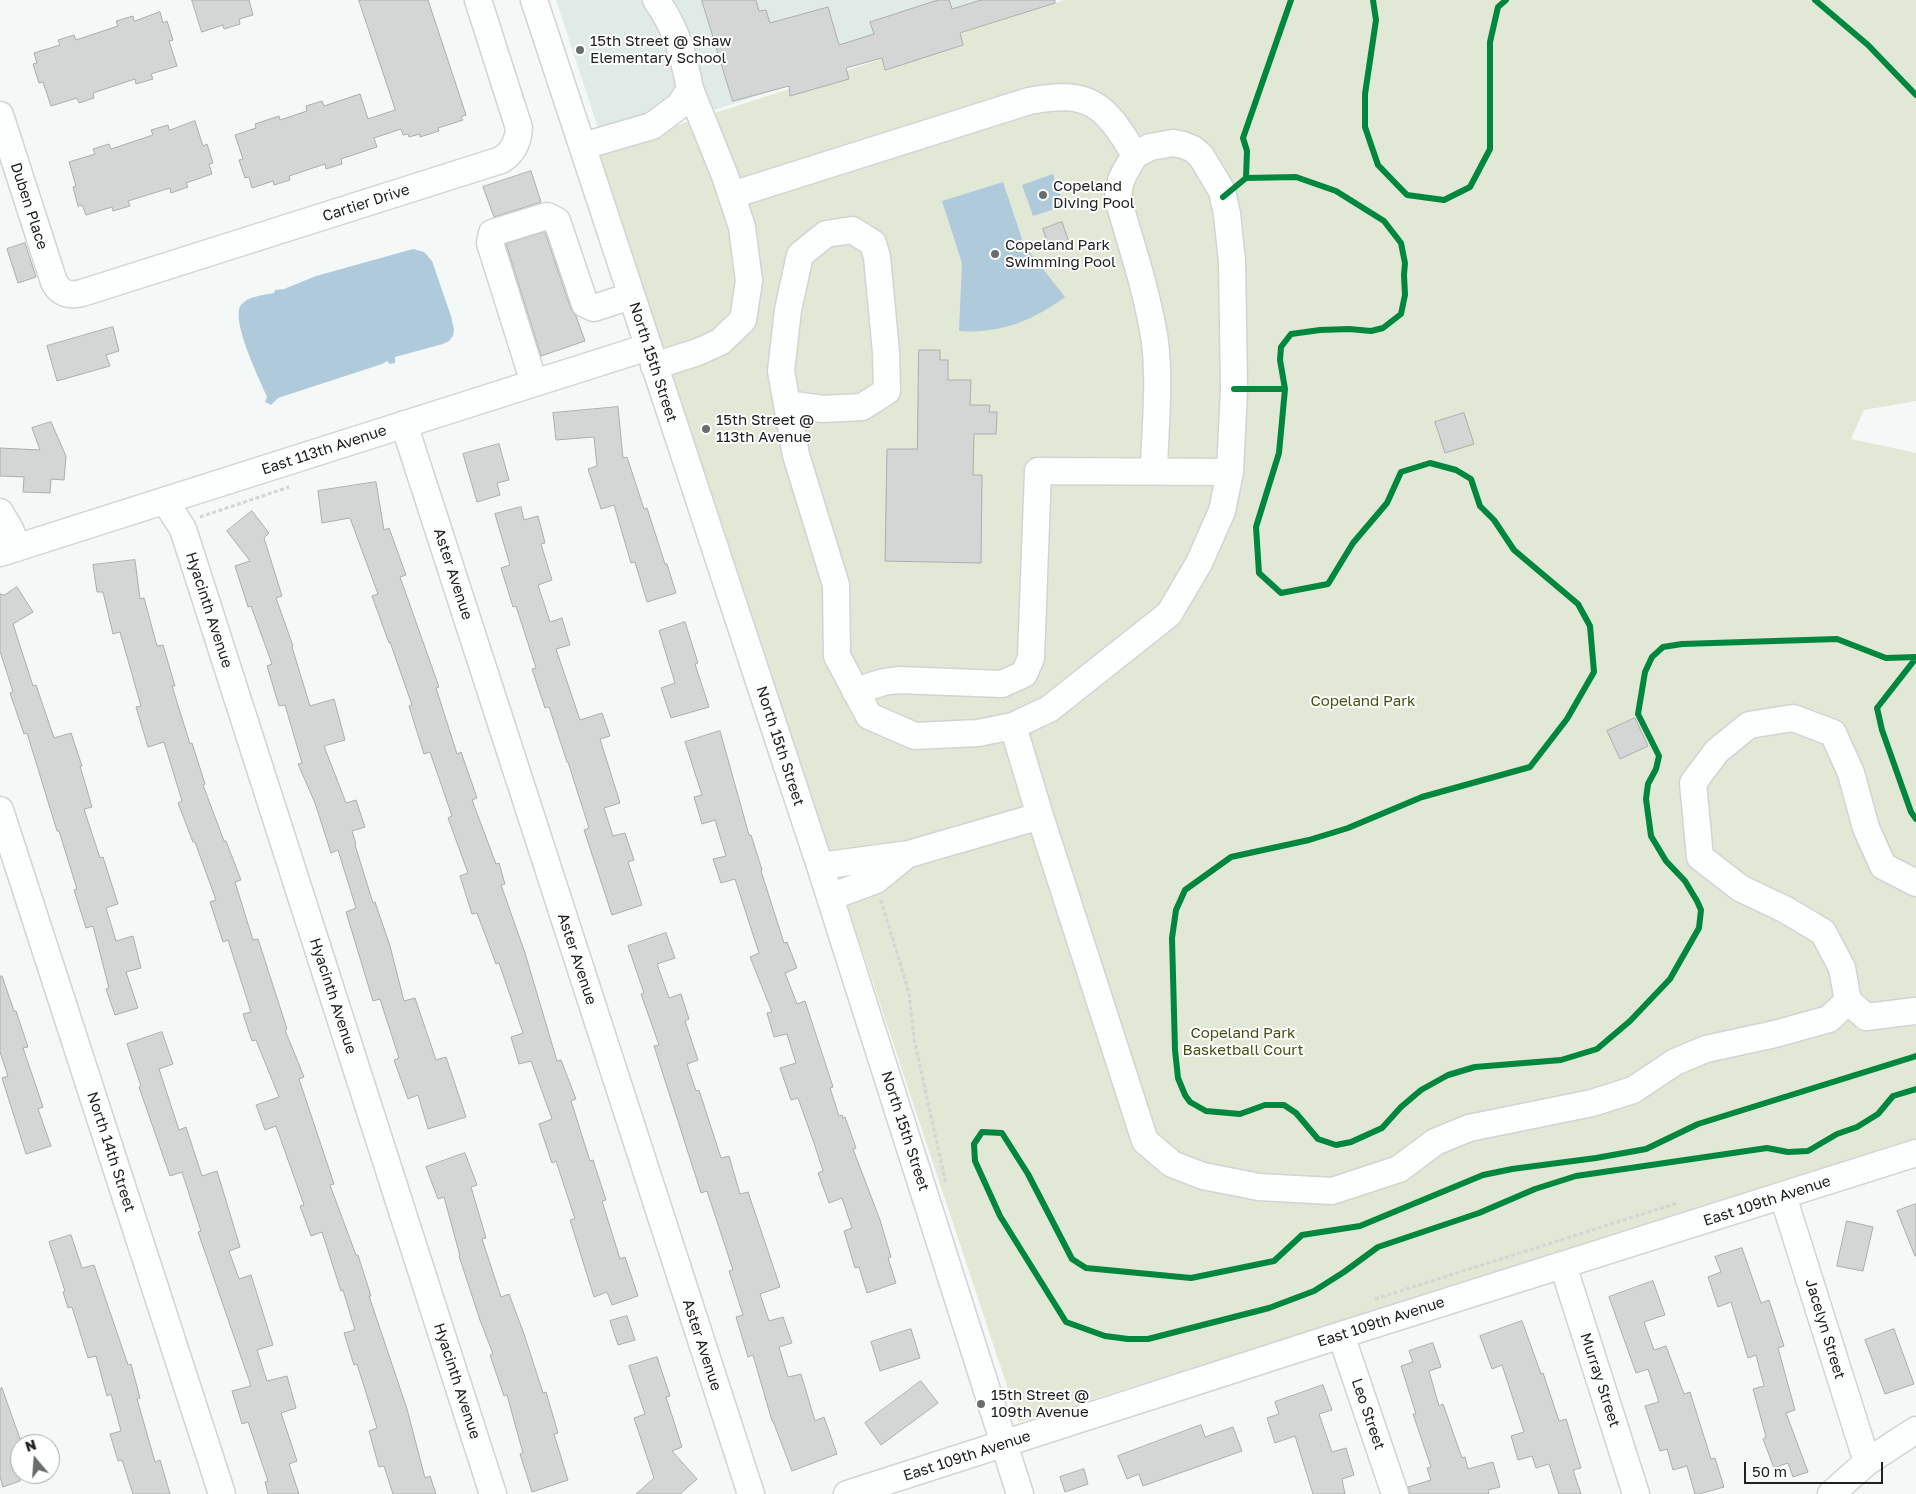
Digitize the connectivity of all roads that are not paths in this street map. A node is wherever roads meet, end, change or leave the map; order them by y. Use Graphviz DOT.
graph roads {
  1 [pos="478,0"];
  2 [pos="656,0"];
  3 [pos="542,2"];
  4 [pos="690,89"];
  5 [pos="0,114"];
  6 [pos="583,146"];
  7 [pos="1135,155"];
  8 [pos="732,195"];
  9 [pos="65,294"];
  10 [pos="631,296"];
  11 [pos="651,356"];
  12 [pos="534,383"];
  13 [pos="787,404"];
  14 [pos="404,424"];
  15 [pos="1154,471"];
  16 [pos="1230,472"];
  17 [pos="165,501"];
  18 [pos="0,512"];
  19 [pos="8,550"];
  20 [pos="855,691"];
  21 [pos="1013,726"];
  22 [pos="0,810"];
  23 [pos="1040,816"];
  24 [pos="909,854"];
  25 [pos="820,866"];
  26 [pos="1916,883"];
  27 [pos="830,897"];
  28 [pos="1848,1000"];
  29 [pos="1916,1011"];
  30 [pos="1916,1153"];
  31 [pos="1783,1196"];
  32 [pos="1564,1265"];
  33 [pos="1341,1335"];
  34 [pos="1916,1430"];
  35 [pos="1005,1444"];
  36 [pos="1867,1462"];
  37 [pos="222,1494"];
  38 [pos="493,1494"];
  39 [pos="751,1494"];
  40 [pos="847,1494"];
  41 [pos="1020,1494"];
  42 [pos="1395,1494"];
  43 [pos="1636,1494"];
  44 [pos="1831,1494"];
  1 -- 9 [label="street, Cartier Drive"];
  2 -- 4 [label="street, East 113th Avenue"];
  3 -- 6 [label="street, North 15th Street"];
  4 -- 6 [label="street"];
  4 -- 8 [label="street, East 113th Avenue"];
  5 -- 9 [label="street, Duben Place"];
  6 -- 10 [label="street, North 15th Street"];
  7 -- 8 [label="street"];
  7 -- 15 [label="street"];
  7 -- 16 [label="street"];
  8 -- 11 [label="street, East 113th Avenue"];
  10 -- 11 [label="street, North 15th Street"];
  10 -- 12 [label="street"];
  11 -- 12 [label="street, East 113th Avenue"];
  11 -- 25 [label="street, North 15th Street"];
  12 -- 14 [label="street, East 113th Avenue"];
  13 -- 13 [label="street"];
  13 -- 20 [label="street"];
  14 -- 17 [label="street, East 113th Avenue"];
  14 -- 39 [label="street, Aster Avenue"];
  15 -- 16 [label="street"];
  15 -- 20 [label="street"];
  16 -- 21 [label="street"];
  17 -- 19 [label="street, East 113th Avenue"];
  17 -- 38 [label="street, Hyacinth Avenue"];
  18 -- 19 [label="street"];
  20 -- 21 [label="street"];
  21 -- 23 [label="street"];
  22 -- 37 [label="street, North 14th Street"];
  23 -- 24 [label="street"];
  23 -- 28 [label="street"];
  24 -- 25 [label="street"];
  24 -- 27 [label="street"];
  25 -- 27 [label="street, North 15th Street"];
  26 -- 28 [label="street"];
  27 -- 35 [label="street, North 15th Street"];
  28 -- 29 [label="street"];
  30 -- 31 [label="street, East 109th Avenue"];
  31 -- 32 [label="street, East 109th Avenue"];
  31 -- 36 [label="street, Jacelyn Street"];
  32 -- 33 [label="street, East 109th Avenue"];
  32 -- 43 [label="street, Murray Street"];
  33 -- 35 [label="street, East 109th Avenue"];
  33 -- 42 [label="street, Leo Street"];
  34 -- 36 [label="street"];
  35 -- 40 [label="street, East 109th Avenue"];
  35 -- 41 [label="street, North 15th Street"];
  36 -- 44 [label="street"];
}
